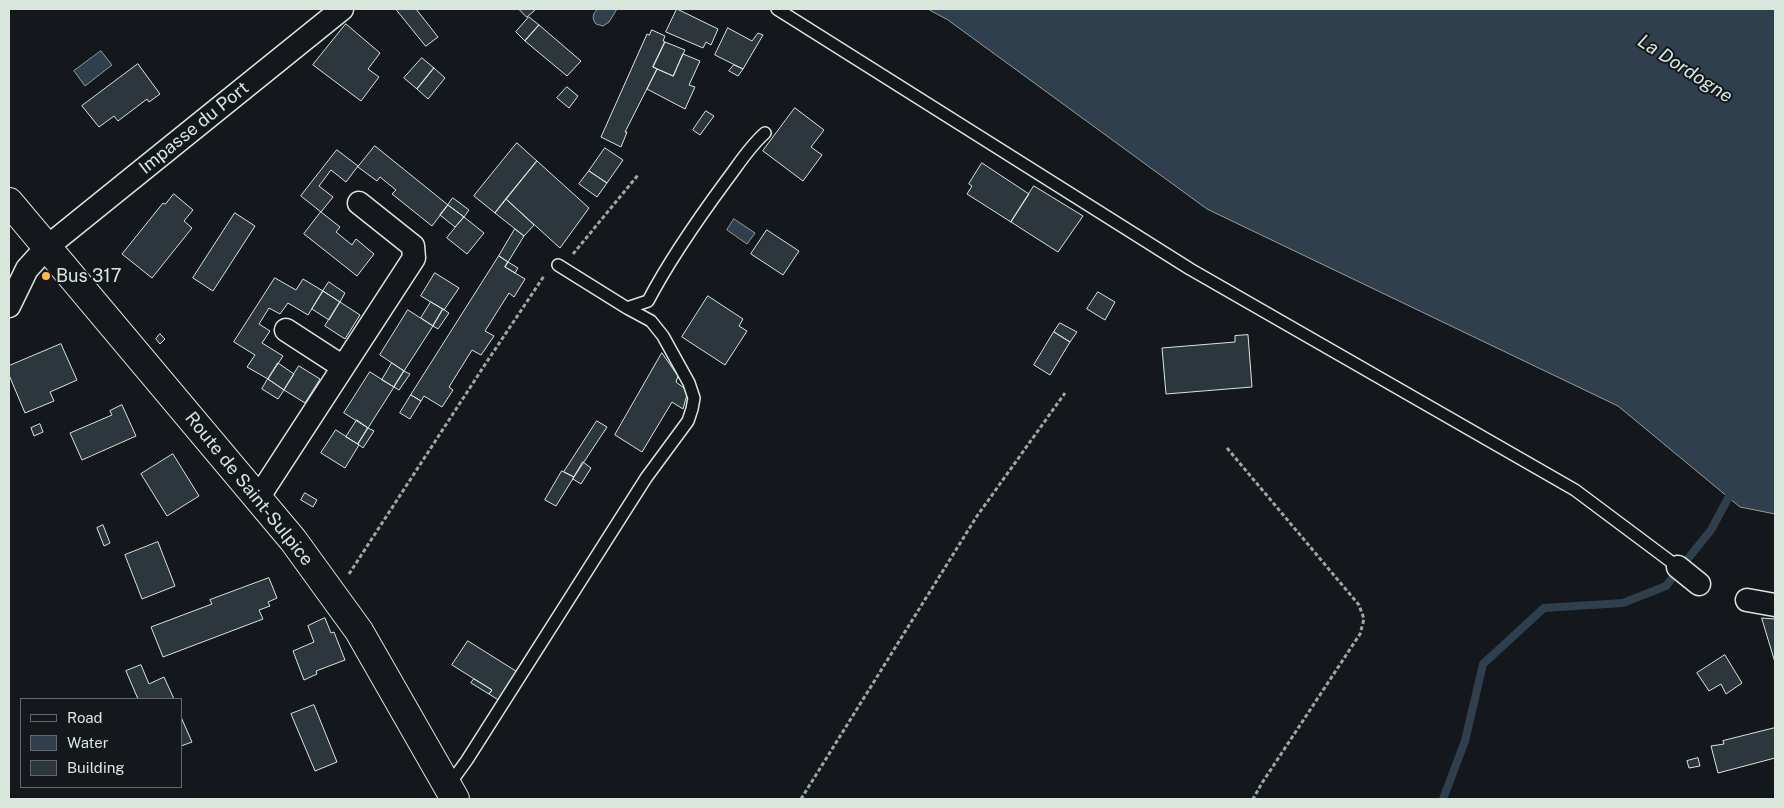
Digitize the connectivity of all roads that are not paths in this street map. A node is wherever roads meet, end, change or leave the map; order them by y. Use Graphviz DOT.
graph roads {
  1 [pos="342,9"];
  2 [pos="777,9"];
  3 [pos="765,133"];
  4 [pos="9,202"];
  5 [pos="359,203"];
  6 [pos="47,247"];
  7 [pos="558,266"];
  8 [pos="9,306"];
  9 [pos="627,308"];
  10 [pos="286,330"];
  11 [pos="343,367"];
  12 [pos="258,498"];
  13 [pos="1678,567"];
  14 [pos="1699,584"];
  15 [pos="1747,600"];
  16 [pos="1775,605"];
  17 [pos="451,793"];
  1 -- 6 [label="street, Impasse du Port"];
  2 -- 13 [label="lane"];
  3 -- 9 [label="lane"];
  4 -- 6 [label="main road, Route de Saint-Sulpice"];
  5 -- 11 [label="street"];
  6 -- 8 [label="street, Impasse du Port"];
  6 -- 12 [label="main road, Route de Saint-Sulpice"];
  7 -- 9 [label="lane"];
  9 -- 17 [label="lane"];
  10 -- 11 [label="street"];
  11 -- 12 [label="street"];
  12 -- 17 [label="main road, Route de Saint-Sulpice"];
  13 -- 14 [label="street"];
  15 -- 16 [label="street"];
}
